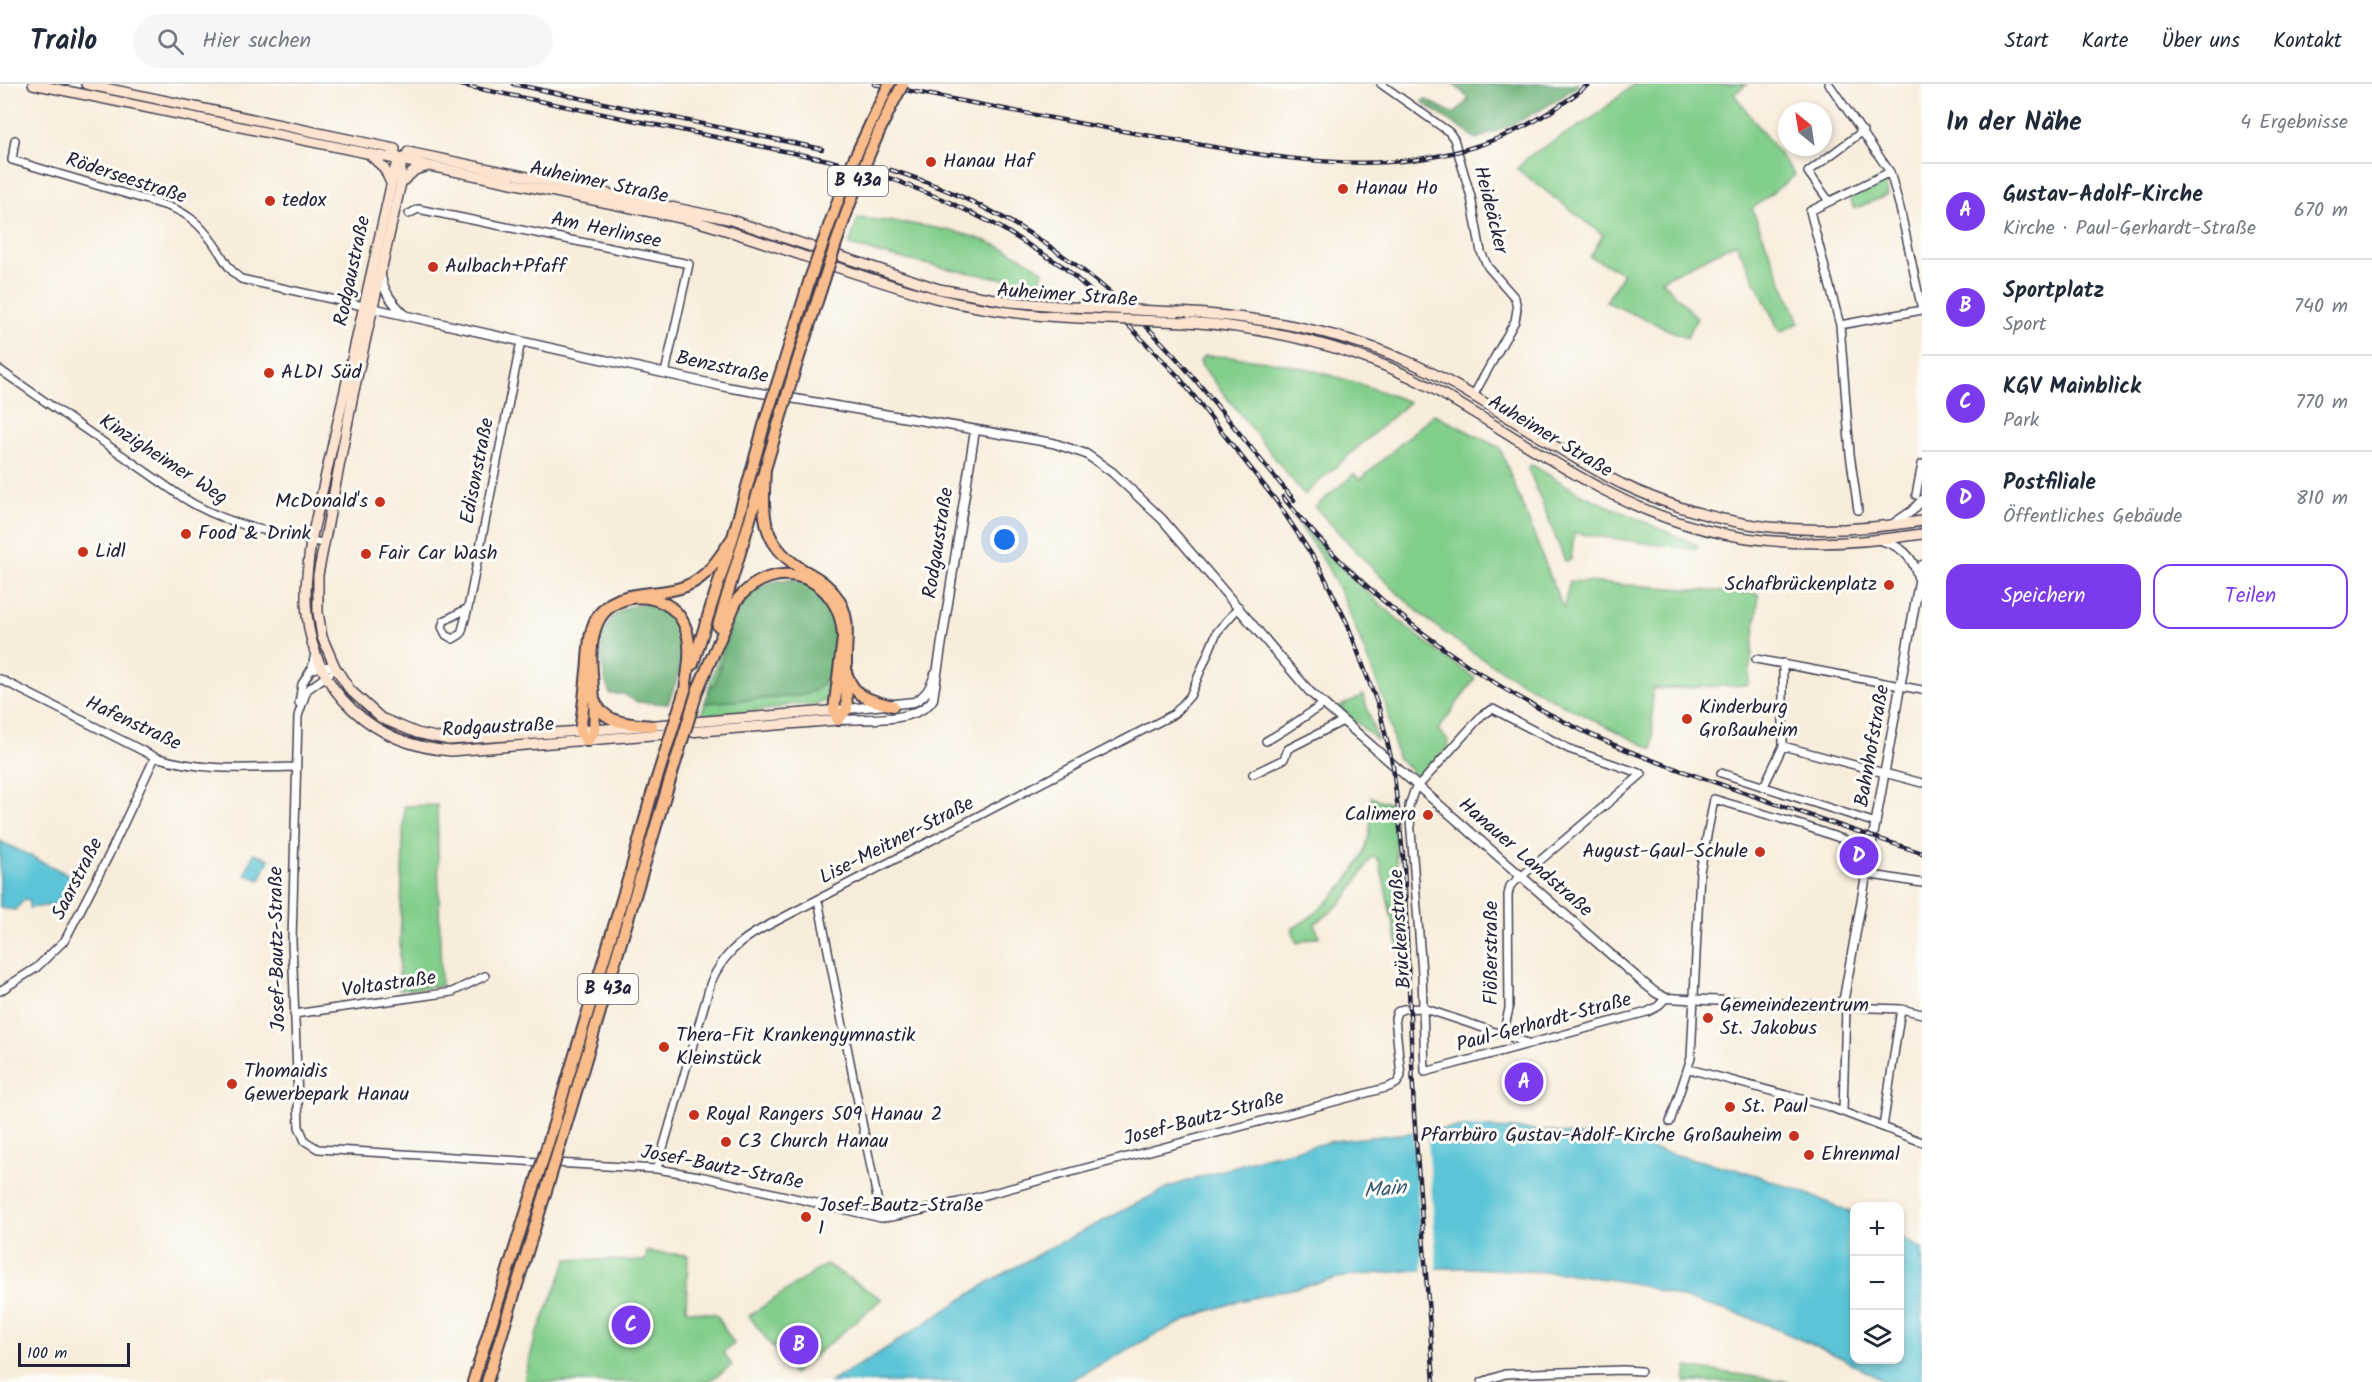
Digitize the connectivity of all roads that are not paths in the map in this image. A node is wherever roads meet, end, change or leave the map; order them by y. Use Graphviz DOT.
graph roads {
  1 [pos="33,84"];
  2 [pos="86,84"];
  3 [pos="890,84"];
  4 [pos="903,84"];
  5 [pos="1381,84"];
  6 [pos="1829,84"];
  7 [pos="153,97"];
  8 [pos="150,108"];
  9 [pos="1863,131"];
  10 [pos="15,140"];
  11 [pos="390,148"];
  12 [pos="368,153"];
  13 [pos="412,153"];
  14 [pos="400,159"];
  15 [pos="430,166"];
  16 [pos="1890,172"];
  17 [pos="391,183"];
  18 [pos="401,183"];
  19 [pos="1829,201"];
  20 [pos="409,214"];
  21 [pos="381,273"];
  22 [pos="368,307"];
  23 [pos="1922,310"];
  24 [pos="405,315"];
  25 [pos="1840,325"];
  26 [pos="521,341"];
  27 [pos="0,370"];
  28 [pos="665,373"];
  29 [pos="1473,396"];
  30 [pos="975,430"];
  31 [pos="1076,450"];
  32 [pos="1922,465"];
  33 [pos="765,468"];
  34 [pos="1919,498"];
  35 [pos="1858,510"];
  36 [pos="1922,521"];
  37 [pos="1883,527"];
  38 [pos="1922,534"];
  39 [pos="733,537"];
  40 [pos="1880,540"];
  41 [pos="311,541"];
  42 [pos="323,543"];
  43 [pos="1922,565"];
  44 [pos="1919,583"];
  45 [pos="1919,597"];
  46 [pos="1239,607"];
  47 [pos="468,608"];
  48 [pos="315,653"];
  49 [pos="1756,659"];
  50 [pos="938,662"];
  51 [pos="1782,663"];
  52 [pos="321,666"];
  53 [pos="335,667"];
  54 [pos="846,668"];
  55 [pos="310,671"];
  56 [pos="326,676"];
  57 [pos="0,679"];
  58 [pos="1901,685"];
  59 [pos="698,689"];
  60 [pos="685,690"];
  61 [pos="1922,690"];
  62 [pos="592,695"];
  63 [pos="1324,704"];
  64 [pos="893,706"];
  65 [pos="847,709"];
  66 [pos="298,713"];
  67 [pos="836,715"];
  68 [pos="1343,721"];
  69 [pos="652,726"];
  70 [pos="594,730"];
  71 [pos="580,731"];
  72 [pos="587,741"];
  73 [pos="1266,741"];
  74 [pos="1783,746"];
  75 [pos="155,757"];
  76 [pos="296,767"];
  77 [pos="1721,773"];
  78 [pos="1885,773"];
  79 [pos="1253,774"];
  80 [pos="1922,783"];
  81 [pos="1764,786"];
  82 [pos="1417,787"];
  83 [pos="1876,823"];
  84 [pos="1871,849"];
  85 [pos="1866,874"];
  86 [pos="1521,876"];
  87 [pos="1922,883"];
  88 [pos="818,900"];
  89 [pos="485,976"];
  90 [pos="0,991"];
  91 [pos="1666,998"];
  92 [pos="1695,999"];
  93 [pos="1843,1005"];
  94 [pos="1423,1008"];
  95 [pos="1900,1009"];
  96 [pos="294,1014"];
  97 [pos="1922,1014"];
  98 [pos="1503,1034"];
  99 [pos="1531,1044"];
  100 [pos="1689,1069"];
  101 [pos="1425,1072"];
  102 [pos="1843,1111"];
  103 [pos="1670,1122"];
  104 [pos="1883,1127"];
  105 [pos="1922,1142"];
  106 [pos="657,1169"];
  107 [pos="881,1218"];
  108 [pos="1641,1371"];
  109 [pos="472,1382"];
  110 [pos="487,1382"];
  111 [pos="1482,1382"];
  1 -- 8 [label="main road, Auheimer Straße"];
  2 -- 7 [label="main road, Auheimer Straße"];
  3 -- 39 [label="highway, B 43a, bridge"];
  4 -- 33 [label="highway, B 43a, bridge"];
  5 -- 29 [label="street, Heideäcker"];
  6 -- 9 [label="street"];
  7 -- 8 [label="street"];
  7 -- 11 [label="main road, Auheimer Straße"];
  8 -- 12 [label="main road, Auheimer Straße"];
  9 -- 16 [label="street"];
  9 -- 19 [label="street"];
  10 -- 22 [label="street, Röderseestraße"];
  11 -- 13 [label="main road, Auheimer Straße"];
  11 -- 14 [label="main road"];
  12 -- 14 [label="main road, Auheimer Straße"];
  12 -- 17 [label="main road"];
  13 -- 14 [label="main road"];
  13 -- 29 [label="main road, Auheimer Straße, bridge"];
  14 -- 15 [label="main road, Auheimer Straße"];
  14 -- 17 [label="main road, Rodgaustraße"];
  14 -- 18 [label="main road, Rodgaustraße"];
  15 -- 18 [label="main road"];
  15 -- 40 [label="main road, Auheimer Straße, bridge"];
  16 -- 19 [label="street"];
  16 -- 23 [label="street"];
  17 -- 22 [label="main road, Rodgaustraße"];
  18 -- 21 [label="main road, Rodgaustraße"];
  19 -- 25 [label="street"];
  20 -- 28 [label="street, Am Herlinsee"];
  21 -- 22 [label="main road, Rodgaustraße"];
  21 -- 24 [label="street"];
  22 -- 24 [label="street, Benzstraße"];
  22 -- 41 [label="main road, Rodgaustraße"];
  22 -- 42 [label="main road, Rodgaustraße"];
  23 -- 25 [label="street"];
  24 -- 26 [label="street, Benzstraße"];
  25 -- 35 [label="street"];
  26 -- 28 [label="street, Benzstraße"];
  26 -- 47 [label="street, Edisonstraße"];
  27 -- 41 [label="street, Kinzigheimer Weg"];
  28 -- 30 [label="street, Benzstraße"];
  29 -- 37 [label="main road, Auheimer Straße"];
  30 -- 31 [label="street, Benzstraße"];
  30 -- 50 [label="street, Rodgaustraße"];
  31 -- 46 [label="street, Hanauer Landstraße"];
  32 -- 34 [label="street"];
  33 -- 54 [label="highway"];
  33 -- 59 [label="highway, B 43a"];
  34 -- 37 [label="street"];
  36 -- 37 [label="main road, Auheimer Straße"];
  38 -- 40 [label="main road, Auheimer Straße"];
  39 -- 60 [label="highway, B 43a"];
  39 -- 71 [label="highway"];
  40 -- 44 [label="street"];
  41 -- 42 [label="street, Kinzigheimer Weg"];
  41 -- 48 [label="main road, Rodgaustraße"];
  42 -- 53 [label="main road, Rodgaustraße"];
  43 -- 44 [label="street, Bahnhofstraße"];
  44 -- 45 [label="street, Bahnhofstraße"];
  45 -- 58 [label="street, Bahnhofstraße"];
  46 -- 63 [label="street, Hanauer Landstraße"];
  46 -- 88 [label="street, Lise-Meitner-Straße"];
  47 -- 47 [label="street, Edisonstraße"];
  48 -- 52 [label="main road, Rodgaustraße"];
  48 -- 55 [label="street"];
  49 -- 51 [label="street"];
  50 -- 64 [label="street, Rodgaustraße"];
  50 -- 67 [label="street, Rodgaustraße"];
  51 -- 58 [label="street"];
  51 -- 74 [label="street"];
  52 -- 53 [label="street"];
  52 -- 55 [label="street"];
  52 -- 56 [label="main road, Rodgaustraße"];
  53 -- 56 [label="street, Josef-Bautz-Straße"];
  53 -- 71 [label="main road, Rodgaustraße"];
  54 -- 64 [label="highway"];
  54 -- 65 [label="highway"];
  55 -- 66 [label="street"];
  56 -- 66 [label="street, Josef-Bautz-Straße"];
  56 -- 72 [label="main road, Rodgaustraße"];
  57 -- 75 [label="street, Hafenstraße"];
  58 -- 61 [label="street"];
  58 -- 78 [label="street, Bahnhofstraße"];
  59 -- 67 [label="highway"];
  59 -- 110 [label="highway, B 43a, bridge"];
  60 -- 62 [label="highway"];
  60 -- 109 [label="highway, B 43a, bridge"];
  62 -- 69 [label="highway"];
  62 -- 70 [label="highway"];
  63 -- 68 [label="street, Hanauer Landstraße"];
  63 -- 73 [label="street"];
  64 -- 65 [label="street, Rodgaustraße"];
  65 -- 67 [label="highway"];
  66 -- 76 [label="street, Josef-Bautz-Straße"];
  67 -- 69 [label="main road, Rodgaustraße"];
  67 -- 72 [label="main road, Rodgaustraße"];
  68 -- 79 [label="street"];
  68 -- 82 [label="street, Hanauer Landstraße"];
  69 -- 70 [label="main road, Rodgaustraße"];
  70 -- 71 [label="main road, Rodgaustraße"];
  70 -- 72 [label="highway"];
  71 -- 72 [label="highway"];
  74 -- 78 [label="street"];
  74 -- 81 [label="street"];
  75 -- 76 [label="street, Hafenstraße"];
  75 -- 90 [label="street, Saarstraße"];
  76 -- 96 [label="street, Josef-Bautz-Straße"];
  77 -- 81 [label="street"];
  78 -- 80 [label="street"];
  78 -- 83 [label="street, Bahnhofstraße"];
  81 -- 83 [label="street"];
  82 -- 86 [label="street, Hanauer Landstraße"];
  82 -- 86 [label="street"];
  82 -- 94 [label="street, Brückenstraße"];
  83 -- 84 [label="street, Bahnhofstraße"];
  84 -- 85 [label="street, Bahnhofstraße"];
  84 -- 92 [label="street"];
  85 -- 87 [label="street"];
  85 -- 93 [label="street, Bahnhofstraße"];
  86 -- 91 [label="street, Hanauer Landstraße"];
  86 -- 98 [label="street, Flößerstraße"];
  88 -- 106 [label="street, Lise-Meitner-Straße"];
  88 -- 107 [label="street"];
  89 -- 96 [label="street, Voltastraße"];
  91 -- 92 [label="street"];
  91 -- 99 [label="street, Paul-Gerhardt-Straße"];
  92 -- 93 [label="street"];
  92 -- 100 [label="street"];
  93 -- 95 [label="street"];
  93 -- 102 [label="street"];
  94 -- 98 [label="street"];
  94 -- 101 [label="street, Brückenstraße"];
  94 -- 107 [label="street, Josef-Bautz-Straße"];
  95 -- 97 [label="street"];
  95 -- 104 [label="street"];
  96 -- 106 [label="street, Josef-Bautz-Straße"];
  98 -- 99 [label="street"];
  99 -- 101 [label="street, Paul-Gerhardt-Straße"];
  100 -- 102 [label="street"];
  100 -- 103 [label="street"];
  102 -- 104 [label="street"];
  104 -- 105 [label="street"];
  106 -- 107 [label="street, Josef-Bautz-Straße"];
  108 -- 111 [label="street"];
}
